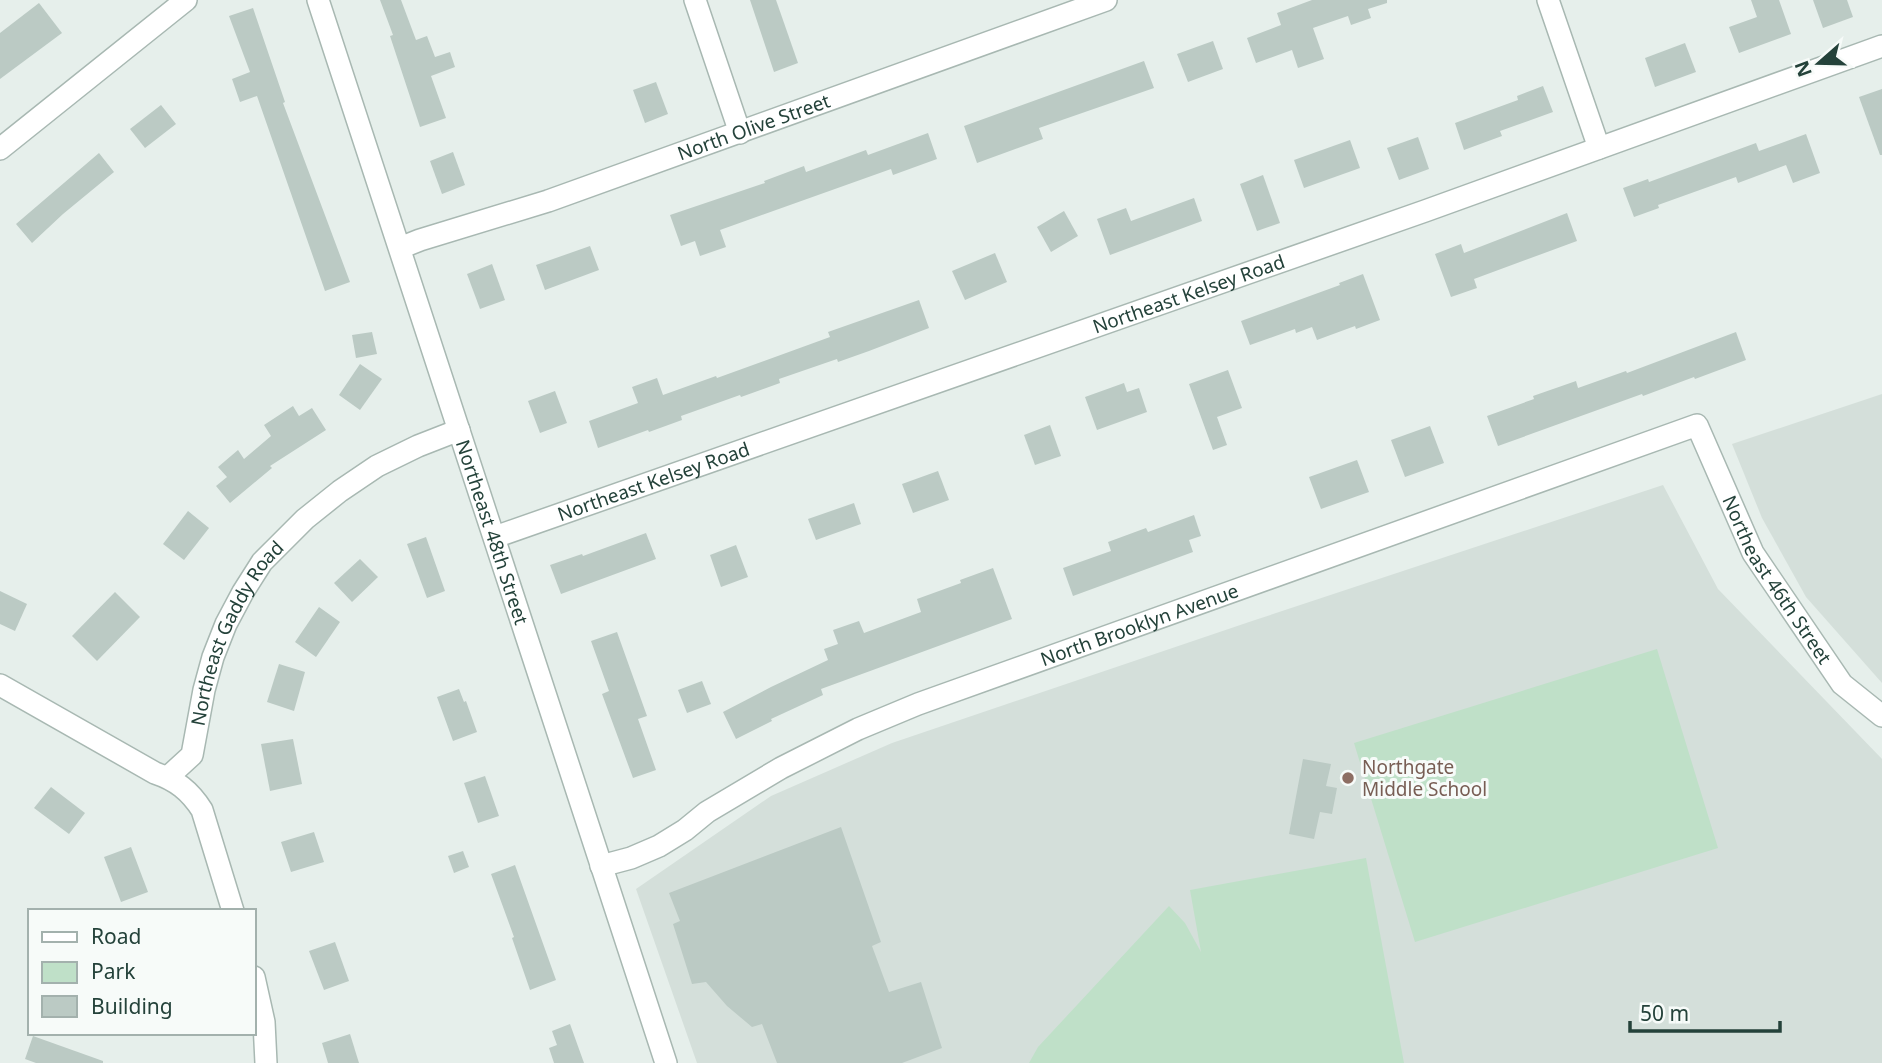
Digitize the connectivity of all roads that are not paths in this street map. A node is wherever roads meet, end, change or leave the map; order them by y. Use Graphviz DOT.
graph roads {
  1 [pos="186,0"];
  2 [pos="318,0"];
  3 [pos="695,0"];
  4 [pos="1106,0"];
  5 [pos="1548,0"];
  6 [pos="1882,46"];
  7 [pos="740,133"];
  8 [pos="1599,148"];
  9 [pos="0,149"];
  10 [pos="400,248"];
  11 [pos="1697,425"];
  12 [pos="459,430"];
  13 [pos="495,537"];
  14 [pos="0,685"];
  15 [pos="1882,716"];
  16 [pos="169,777"];
  17 [pos="601,866"];
  18 [pos="232,909"];
  19 [pos="256,986"];
  20 [pos="266,1063"];
  21 [pos="666,1063"];
  1 -- 9 [label="street"];
  2 -- 10 [label="street, Northeast 48th Street"];
  3 -- 7 [label="street"];
  4 -- 7 [label="street, North Olive Street"];
  5 -- 8 [label="street"];
  6 -- 8 [label="street, Northeast Kelsey Road"];
  7 -- 10 [label="street, North Olive Street"];
  8 -- 13 [label="street, Northeast Kelsey Road"];
  10 -- 12 [label="street, Northeast 48th Street"];
  11 -- 15 [label="street, Northeast 46th Street"];
  11 -- 17 [label="street, North Brooklyn Avenue"];
  12 -- 13 [label="street, Northeast 48th Street"];
  12 -- 16 [label="street, Northeast Gaddy Road"];
  13 -- 17 [label="street, Northeast 48th Street"];
  14 -- 16 [label="street"];
  16 -- 18 [label="street"];
  17 -- 21 [label="street, Northeast 48th Street"];
  19 -- 20 [label="street"];
}
